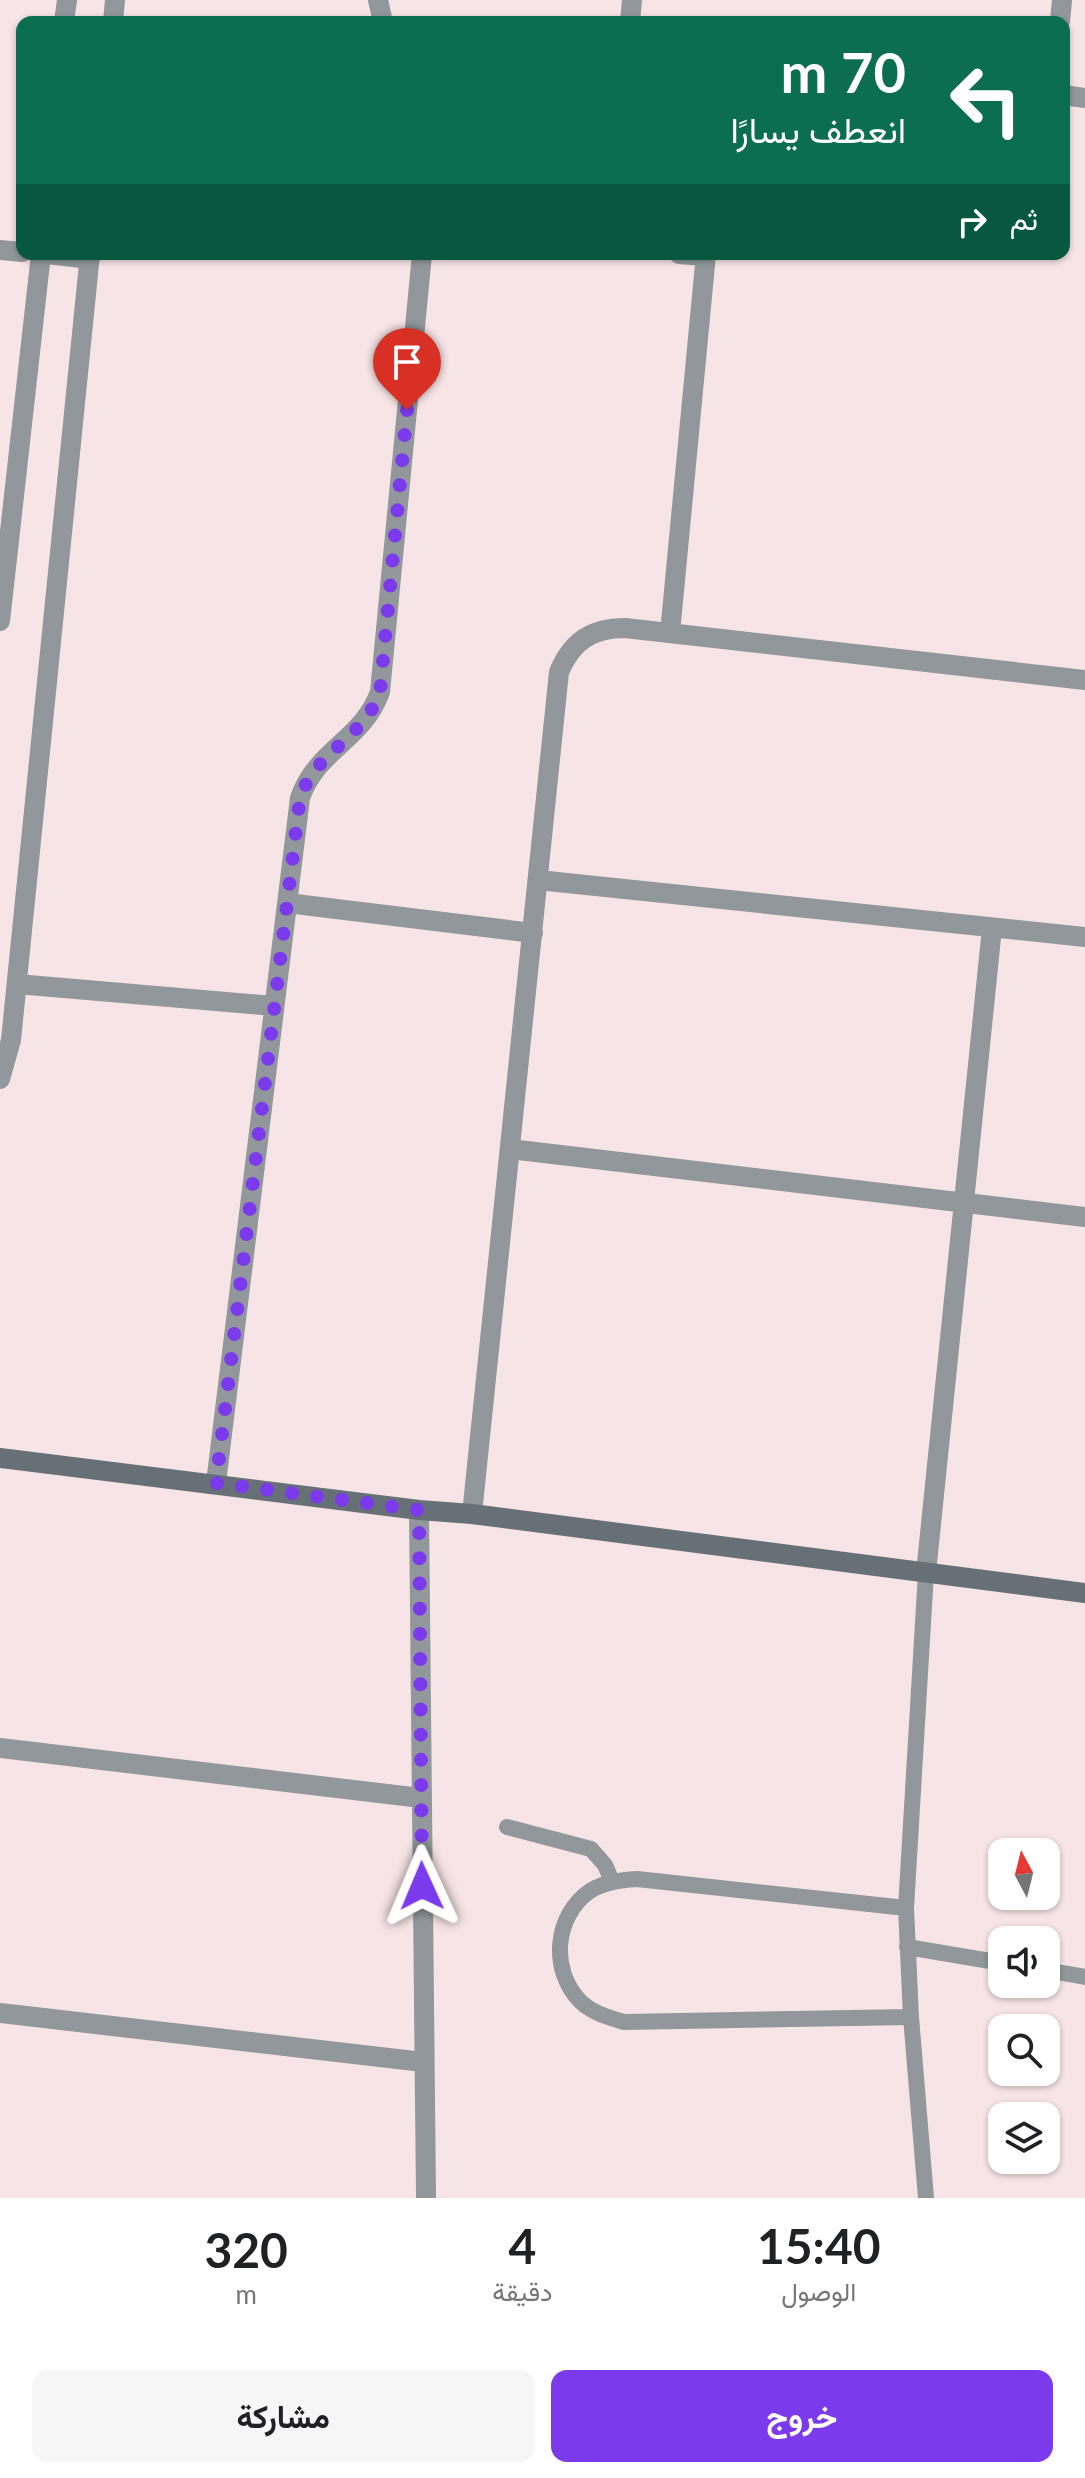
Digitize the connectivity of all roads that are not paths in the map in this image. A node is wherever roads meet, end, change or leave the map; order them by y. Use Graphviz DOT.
graph roads {
  1 [pos="40,260"];
  2 [pos="90,260"];
  3 [pos="421,260"];
  4 [pos="706,260"];
  5 [pos="0,621"];
  6 [pos="670,633"];
  7 [pos="1085,680"];
  8 [pos="538,880"];
  9 [pos="287,903"];
  10 [pos="992,928"];
  11 [pos="533,933"];
  12 [pos="1085,937"];
  13 [pos="17,984"];
  14 [pos="274,1006"];
  15 [pos="0,1079"];
  16 [pos="510,1149"];
  17 [pos="963,1204"];
  18 [pos="1085,1217"];
  19 [pos="0,1458"];
  20 [pos="216,1483"];
  21 [pos="419,1510"];
  22 [pos="472,1514"];
  23 [pos="926,1573"];
  24 [pos="1085,1593"];
  25 [pos="0,1748"];
  26 [pos="421,1798"];
  27 [pos="507,1827"];
  28 [pos="612,1881"];
  29 [pos="906,1908"];
  30 [pos="907,1947"];
  31 [pos="988,1961"];
  32 [pos="1060,1973"];
  33 [pos="1085,1977"];
  34 [pos="0,2013"];
  35 [pos="911,2017"];
  36 [pos="423,2062"];
  37 [pos="426,2198"];
  38 [pos="926,2198"];
  1 -- 5 [label="street"];
  2 -- 13 [label="street"];
  3 -- 9 [label="street"];
  4 -- 6 [label="street"];
  6 -- 7 [label="street"];
  6 -- 8 [label="street"];
  8 -- 10 [label="street"];
  8 -- 11 [label="street"];
  9 -- 11 [label="street"];
  9 -- 14 [label="street"];
  10 -- 12 [label="street"];
  10 -- 17 [label="street"];
  11 -- 16 [label="street"];
  13 -- 14 [label="street"];
  13 -- 15 [label="street"];
  14 -- 20 [label="street"];
  16 -- 17 [label="street"];
  16 -- 22 [label="street"];
  17 -- 18 [label="street"];
  17 -- 23 [label="street"];
  19 -- 20 [label="main road"];
  20 -- 21 [label="main road"];
  21 -- 22 [label="main road"];
  21 -- 26 [label="street"];
  22 -- 23 [label="main road"];
  23 -- 24 [label="main road"];
  23 -- 29 [label="lane"];
  25 -- 26 [label="street"];
  26 -- 36 [label="street"];
  27 -- 28 [label="lane"];
  28 -- 29 [label="lane"];
  28 -- 35 [label="lane"];
  29 -- 30 [label="lane"];
  30 -- 31 [label="lane"];
  30 -- 35 [label="lane"];
  32 -- 33 [label="lane"];
  34 -- 36 [label="street"];
  35 -- 38 [label="lane"];
  36 -- 37 [label="street"];
}
